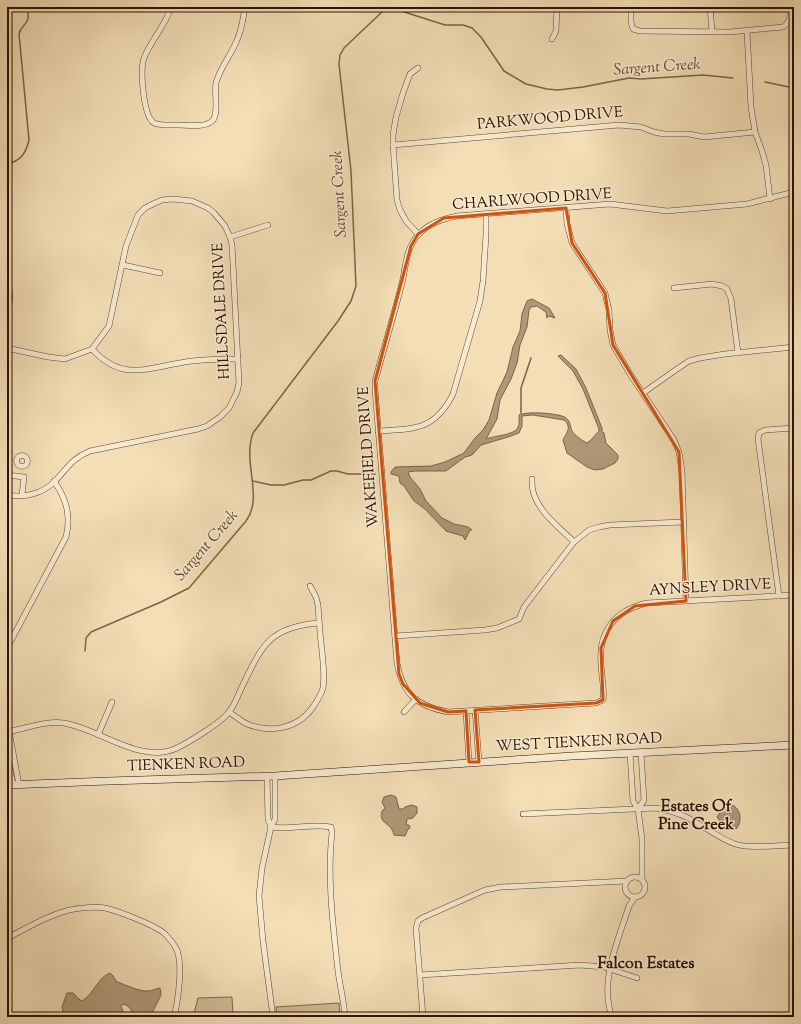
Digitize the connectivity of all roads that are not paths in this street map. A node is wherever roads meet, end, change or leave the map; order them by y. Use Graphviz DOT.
graph roads {
  1 [pos="171,7"];
  2 [pos="245,7"];
  3 [pos="557,7"];
  4 [pos="631,7"];
  5 [pos="710,7"];
  6 [pos="790,7"];
  7 [pos="712,31"];
  8 [pos="747,31"];
  9 [pos="552,39"];
  10 [pos="418,68"];
  11 [pos="756,132"];
  12 [pos="392,145"];
  13 [pos="794,192"];
  14 [pos="770,199"];
  15 [pos="566,208"];
  16 [pos="486,214"];
  17 [pos="268,225"];
  18 [pos="418,234"];
  19 [pos="230,237"];
  20 [pos="123,265"];
  21 [pos="160,273"];
  22 [pos="674,288"];
  23 [pos="794,347"];
  24 [pos="7,348"];
  25 [pos="92,349"];
  26 [pos="738,353"];
  27 [pos="238,359"];
  28 [pos="643,393"];
  29 [pos="794,428"];
  30 [pos="378,431"];
  31 [pos="25,466"];
  32 [pos="7,475"];
  33 [pos="24,477"];
  34 [pos="532,478"];
  35 [pos="54,482"];
  36 [pos="7,495"];
  37 [pos="22,495"];
  38 [pos="683,522"];
  39 [pos="574,542"];
  40 [pos="310,586"];
  41 [pos="794,595"];
  42 [pos="779,596"];
  43 [pos="686,601"];
  44 [pos="319,623"];
  45 [pos="395,636"];
  46 [pos="7,648"];
  47 [pos="416,699"];
  48 [pos="112,702"];
  49 [pos="475,710"];
  50 [pos="466,711"];
  51 [pos="230,712"];
  52 [pos="404,712"];
  53 [pos="7,720"];
  54 [pos="8,732"];
  55 [pos="98,734"];
  56 [pos="794,745"];
  57 [pos="630,753"];
  58 [pos="641,753"];
  59 [pos="7,754"];
  60 [pos="469,762"];
  61 [pos="479,762"];
  62 [pos="366,770"];
  63 [pos="267,776"];
  64 [pos="275,776"];
  65 [pos="13,785"];
  66 [pos="638,809"];
  67 [pos="523,814"];
  68 [pos="272,827"];
  69 [pos="794,845"];
  70 [pos="642,866"];
  71 [pos="634,877"];
  72 [pos="642,880"];
  73 [pos="627,881"];
  74 [pos="618,882"];
  75 [pos="625,887"];
  76 [pos="628,894"];
  77 [pos="635,897"];
  78 [pos="629,906"];
  79 [pos="7,938"];
  80 [pos="609,970"];
  81 [pos="420,975"];
  82 [pos="637,978"];
  83 [pos="174,1017"];
  84 [pos="273,1017"];
  85 [pos="345,1017"];
  86 [pos="423,1017"];
  87 [pos="612,1017"];
  1 -- 2 [label="street"];
  3 -- 9 [label="street"];
  4 -- 7 [label="street"];
  5 -- 7 [label="street"];
  6 -- 8 [label="street"];
  7 -- 8 [label="street"];
  8 -- 11 [label="street"];
  10 -- 12 [label="street"];
  11 -- 12 [label="street, PARKWOOD DRIVE"];
  11 -- 14 [label="street"];
  12 -- 18 [label="street"];
  13 -- 14 [label="street, CHARLWOOD DRIVE"];
  14 -- 15 [label="street, CHARLWOOD DRIVE"];
  15 -- 16 [label="street, CHARLWOOD DRIVE"];
  15 -- 28 [label="street"];
  16 -- 18 [label="street, CHARLWOOD DRIVE"];
  16 -- 30 [label="street"];
  17 -- 19 [label="street"];
  18 -- 30 [label="street, WAKEFIELD DRIVE"];
  19 -- 20 [label="street, HILLSDALE DRIVE"];
  19 -- 27 [label="street, HILLSDALE DRIVE"];
  20 -- 21 [label="street"];
  20 -- 25 [label="street, HILLSDALE DRIVE"];
  22 -- 26 [label="street"];
  23 -- 26 [label="street"];
  24 -- 25 [label="street"];
  25 -- 27 [label="street"];
  26 -- 28 [label="street"];
  27 -- 35 [label="street, HILLSDALE DRIVE"];
  28 -- 38 [label="street"];
  29 -- 42 [label="street"];
  30 -- 45 [label="street, WAKEFIELD DRIVE"];
  31 -- 33 [label="street"];
  32 -- 33 [label="street"];
  33 -- 37 [label="street"];
  34 -- 39 [label="street"];
  35 -- 37 [label="street, HILLSDALE DRIVE"];
  35 -- 46 [label="street"];
  36 -- 37 [label="street, HILLSDALE DRIVE"];
  38 -- 39 [label="street"];
  38 -- 43 [label="street"];
  39 -- 45 [label="street"];
  40 -- 44 [label="street"];
  41 -- 42 [label="street, AYNSLEY DRIVE"];
  42 -- 43 [label="street, AYNSLEY DRIVE"];
  43 -- 49 [label="street, AYNSLEY DRIVE"];
  44 -- 51 [label="street"];
  44 -- 51 [label="street"];
  45 -- 47 [label="street, WAKEFIELD DRIVE"];
  47 -- 50 [label="street, AYNSLEY DRIVE"];
  47 -- 52 [label="street"];
  48 -- 55 [label="street"];
  49 -- 50 [label="street, AYNSLEY DRIVE"];
  49 -- 61 [label="street"];
  50 -- 60 [label="street"];
  51 -- 55 [label="street"];
  53 -- 54 [label="street"];
  54 -- 55 [label="street"];
  54 -- 65 [label="street"];
  56 -- 58 [label="street, WEST TIENKEN ROAD"];
  57 -- 58 [label="street, WEST TIENKEN ROAD"];
  57 -- 61 [label="street, WEST TIENKEN ROAD"];
  57 -- 66 [label="street"];
  58 -- 66 [label="street"];
  59 -- 65 [label="street"];
  60 -- 61 [label="street, WEST TIENKEN ROAD"];
  60 -- 62 [label="street, WEST TIENKEN ROAD"];
  62 -- 64 [label="street, TIENKEN ROAD"];
  63 -- 64 [label="street, TIENKEN ROAD"];
  63 -- 65 [label="street, TIENKEN ROAD"];
  63 -- 68 [label="street"];
  64 -- 68 [label="street"];
  66 -- 67 [label="street"];
  66 -- 69 [label="street"];
  66 -- 70 [label="street"];
  68 -- 84 [label="street"];
  68 -- 85 [label="street"];
  70 -- 71 [label="street"];
  70 -- 72 [label="street"];
  71 -- 72 [label="street"];
  71 -- 73 [label="street"];
  72 -- 77 [label="street"];
  73 -- 74 [label="street"];
  73 -- 75 [label="street"];
  74 -- 75 [label="street"];
  74 -- 81 [label="street"];
  75 -- 76 [label="street"];
  76 -- 77 [label="street"];
  76 -- 78 [label="street"];
  77 -- 78 [label="street"];
  78 -- 80 [label="street"];
  79 -- 83 [label="street"];
  80 -- 81 [label="street"];
  80 -- 82 [label="street"];
  80 -- 87 [label="street"];
  81 -- 86 [label="street"];
}
